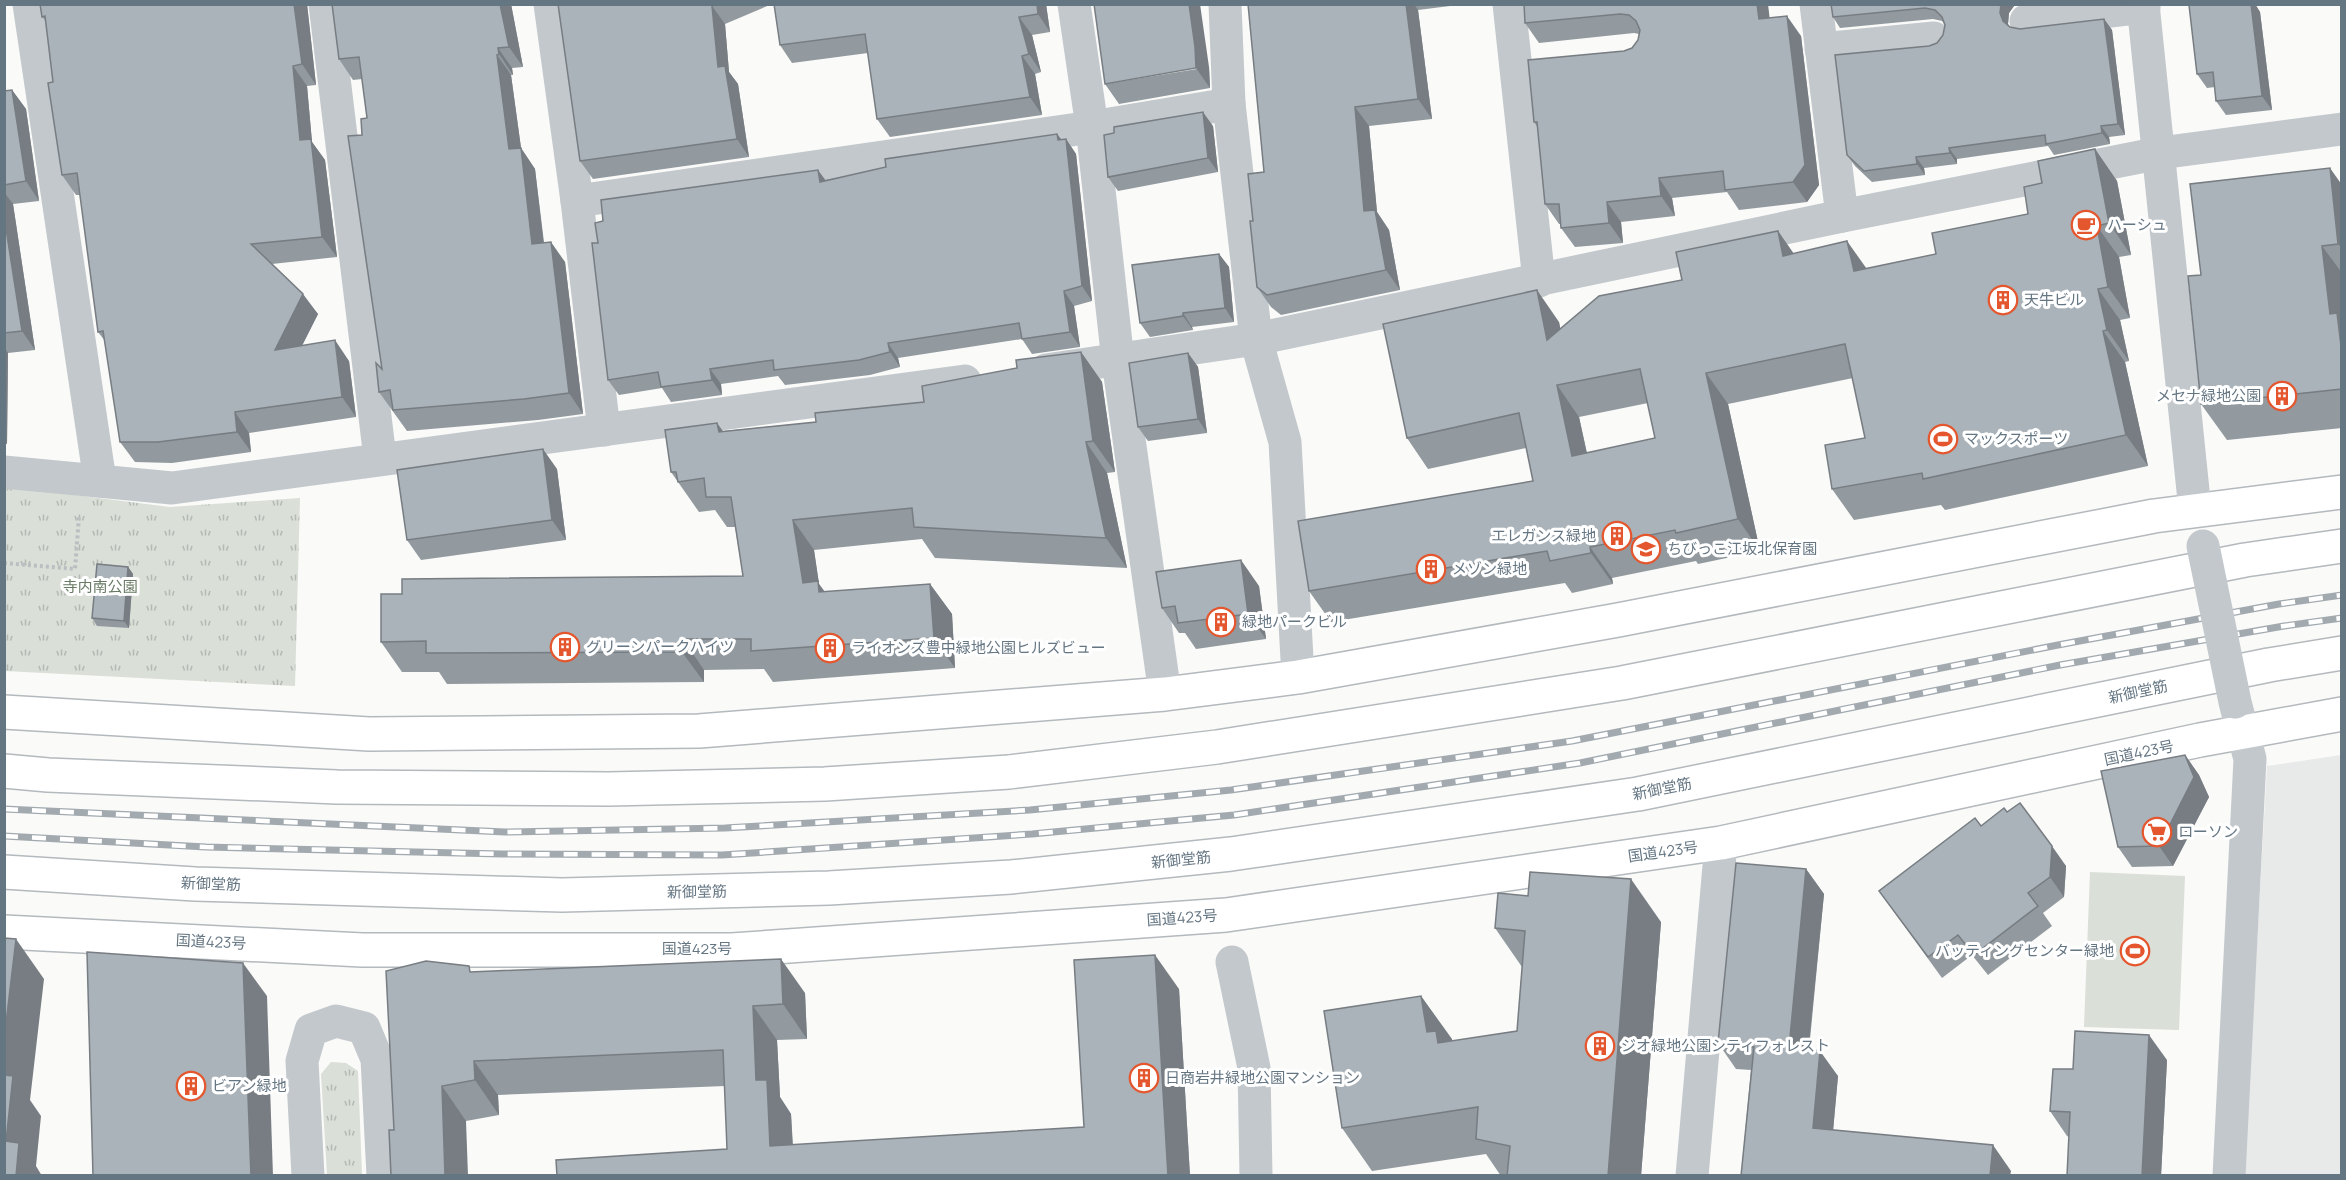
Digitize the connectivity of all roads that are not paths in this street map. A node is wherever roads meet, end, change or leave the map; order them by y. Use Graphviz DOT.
graph roads {
  1 [pos="29,4"];
  2 [pos="325,4"];
  3 [pos="550,4"];
  4 [pos="1074,4"];
  5 [pos="1225,4"];
  6 [pos="1509,4"];
  7 [pos="1816,4"];
  8 [pos="2144,6"];
  9 [pos="2026,21"];
  10 [pos="1935,38"];
  11 [pos="1821,49"];
  12 [pos="1229,104"];
  13 [pos="1092,126"];
  14 [pos="2342,129"];
  15 [pos="2160,153"];
  16 [pos="577,201"];
  17 [pos="1842,216"];
  18 [pos="1539,281"];
  19 [pos="1256,339"];
  20 [pos="1118,361"];
  21 [pos="604,430"];
  22 [pos="380,458"];
  23 [pos="4,472"];
  24 [pos="100,481"];
  25 [pos="2342,492"];
  26 [pos="2195,510"];
  27 [pos="2342,546"];
  28 [pos="2342,654"];
  29 [pos="1298,677"];
  30 [pos="1165,694"];
  31 [pos="4,712"];
  32 [pos="2342,714"];
  33 [pos="2239,716"];
  34 [pos="4,771"];
  35 [pos="1721,843"];
  36 [pos="4,872"];
  37 [pos="4,932"];
  38 [pos="1232,962"];
  39 [pos="308,1176"];
  40 [pos="382,1176"];
  41 [pos="1256,1176"];
  42 [pos="1692,1176"];
  43 [pos="2229,1176"];
  1 -- 24 [label="street"];
  2 -- 22 [label="street"];
  3 -- 16 [label="street"];
  4 -- 13 [label="street"];
  5 -- 12 [label="street"];
  6 -- 18 [label="street"];
  7 -- 11 [label="street"];
  8 -- 9 [label="street"];
  8 -- 15 [label="street"];
  10 -- 11 [label="street"];
  11 -- 17 [label="street"];
  12 -- 13 [label="street"];
  12 -- 19 [label="street"];
  13 -- 16 [label="street"];
  13 -- 20 [label="street"];
  14 -- 15 [label="street"];
  15 -- 17 [label="street"];
  15 -- 26 [label="street"];
  16 -- 21 [label="street"];
  17 -- 18 [label="street"];
  18 -- 19 [label="street"];
  19 -- 20 [label="street"];
  19 -- 29 [label="street"];
  20 -- 21 [label="street"];
  20 -- 30 [label="street"];
  21 -- 22 [label="street"];
  22 -- 24 [label="street"];
  23 -- 24 [label="street"];
  25 -- 26 [label="highway"];
  26 -- 29 [label="highway"];
  26 -- 33 [label="street, bridge"];
  27 -- 34 [label="highway"];
  28 -- 36 [label="highway, 新御堂筋"];
  29 -- 30 [label="highway"];
  30 -- 31 [label="highway"];
  32 -- 33 [label="highway, 国道423号"];
  33 -- 35 [label="highway, 国道423号"];
  33 -- 43 [label="street"];
  35 -- 37 [label="highway, 国道423号"];
  35 -- 42 [label="street"];
  38 -- 41 [label="street"];
  39 -- 40 [label="street"];
}
